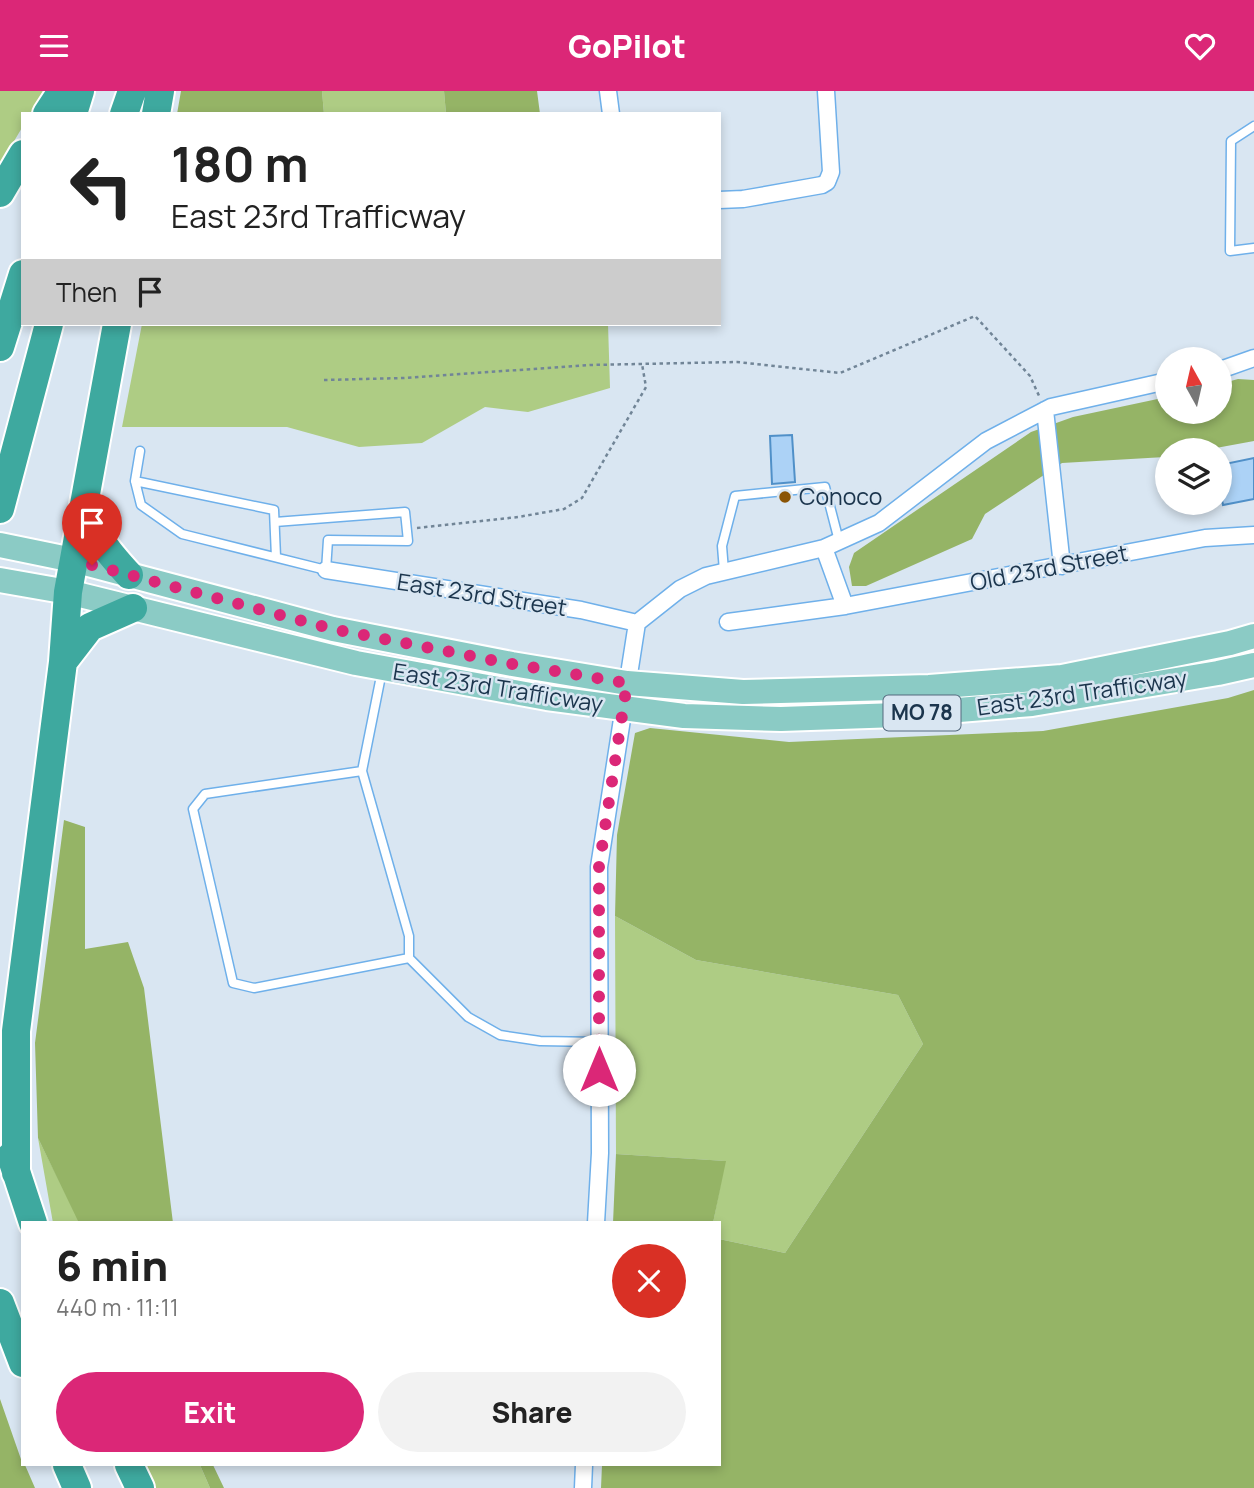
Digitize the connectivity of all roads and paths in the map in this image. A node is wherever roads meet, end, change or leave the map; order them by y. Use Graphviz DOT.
graph roads {
  1 [pos="62,91"];
  2 [pos="80,91"];
  3 [pos="132,91"];
  4 [pos="160,91"];
  5 [pos="608,91"];
  6 [pos="826,91"];
  7 [pos="48,112"];
  8 [pos="74,112"];
  9 [pos="125,112"];
  10 [pos="156,112"];
  11 [pos="611,112"];
  12 [pos="1254,126"];
  13 [pos="21,157"];
  14 [pos="0,193"];
  15 [pos="721,200"];
  16 [pos="1254,248"];
  17 [pos="21,280"];
  18 [pos="48,326"];
  19 [pos="117,326"];
  20 [pos="0,347"];
  21 [pos="1254,358"];
  22 [pos="642,364"];
  23 [pos="1232,366"];
  24 [pos="324,380"];
  25 [pos="1155,384"];
  26 [pos="1045,410"];
  27 [pos="139,451"];
  28 [pos="135,481"];
  29 [pos="84,499"];
  30 [pos="0,508"];
  31 [pos="275,522"];
  32 [pos="406,529"];
  33 [pos="1254,535"];
  34 [pos="0,545"];
  35 [pos="831,545"];
  36 [pos="276,557"];
  37 [pos="74,560"];
  38 [pos="1062,566"];
  39 [pos="326,571"];
  40 [pos="724,571"];
  41 [pos="129,575"];
  42 [pos="0,580"];
  43 [pos="68,592"];
  44 [pos="845,606"];
  45 [pos="133,608"];
  46 [pos="728,622"];
  47 [pos="637,623"];
  48 [pos="1254,636"];
  49 [pos="63,662"];
  50 [pos="1254,664"];
  51 [pos="383,668"];
  52 [pos="627,683"];
  53 [pos="624,708"];
  54 [pos="362,771"];
  55 [pos="410,958"];
  56 [pos="599,1042"];
  57 [pos="0,1118"];
  58 [pos="16,1173"];
  59 [pos="32,1221"];
  60 [pos="596,1221"];
  61 [pos="0,1303"];
  62 [pos="21,1358"];
  63 [pos="67,1466"];
  64 [pos="129,1466"];
  65 [pos="584,1466"];
  66 [pos="77,1488"];
  67 [pos="140,1488"];
  68 [pos="583,1488"];
  1 -- 7 [label="highway"];
  2 -- 8 [label="highway"];
  3 -- 9 [label="highway"];
  4 -- 10 [label="highway"];
  5 -- 11 [label="street"];
  6 -- 15 [label="street"];
  12 -- 16 [label="lane"];
  13 -- 14 [label="highway"];
  17 -- 20 [label="highway"];
  18 -- 30 [label="highway"];
  19 -- 29 [label="highway"];
  21 -- 23 [label="street"];
  22 -- 24 [label="path"];
  22 -- 26 [label="path"];
  22 -- 32 [label="path"];
  25 -- 26 [label="street"];
  26 -- 35 [label="street"];
  26 -- 38 [label="street"];
  27 -- 28 [label="lane"];
  28 -- 31 [label="lane"];
  28 -- 36 [label="lane"];
  29 -- 37 [label="highway"];
  29 -- 41 [label="highway"];
  31 -- 32 [label="lane"];
  31 -- 36 [label="lane"];
  32 -- 39 [label="lane"];
  33 -- 38 [label="street, Old 23rd Street"];
  34 -- 37 [label="main road, East 23rd Trafficway / MO 78"];
  35 -- 40 [label="street"];
  35 -- 40 [label="lane"];
  35 -- 44 [label="street"];
  36 -- 39 [label="lane"];
  37 -- 41 [label="main road, East 23rd Trafficway / MO 78"];
  37 -- 43 [label="highway"];
  38 -- 44 [label="street, Old 23rd Street"];
  39 -- 47 [label="street, East 23rd Street"];
  40 -- 47 [label="street"];
  41 -- 52 [label="main road, East 23rd Trafficway / MO 78"];
  42 -- 43 [label="main road, East 23rd Trafficway / MO 78"];
  43 -- 45 [label="main road, East 23rd Trafficway / MO 78"];
  43 -- 49 [label="highway"];
  44 -- 46 [label="street"];
  45 -- 49 [label="highway"];
  45 -- 51 [label="main road, East 23rd Trafficway / MO 78"];
  47 -- 52 [label="street"];
  48 -- 52 [label="main road, East 23rd Trafficway / MO 78"];
  49 -- 58 [label="highway"];
  50 -- 53 [label="main road, East 23rd Trafficway / MO 78"];
  51 -- 53 [label="main road, East 23rd Trafficway / MO 78"];
  51 -- 54 [label="lane"];
  52 -- 53 [label="street"];
  53 -- 56 [label="street"];
  54 -- 55 [label="lane"];
  54 -- 55 [label="lane"];
  55 -- 56 [label="lane"];
  56 -- 60 [label="street"];
  57 -- 58 [label="highway"];
  58 -- 59 [label="highway"];
  61 -- 62 [label="highway"];
  63 -- 66 [label="highway"];
  64 -- 67 [label="highway"];
  65 -- 68 [label="street"];
}
